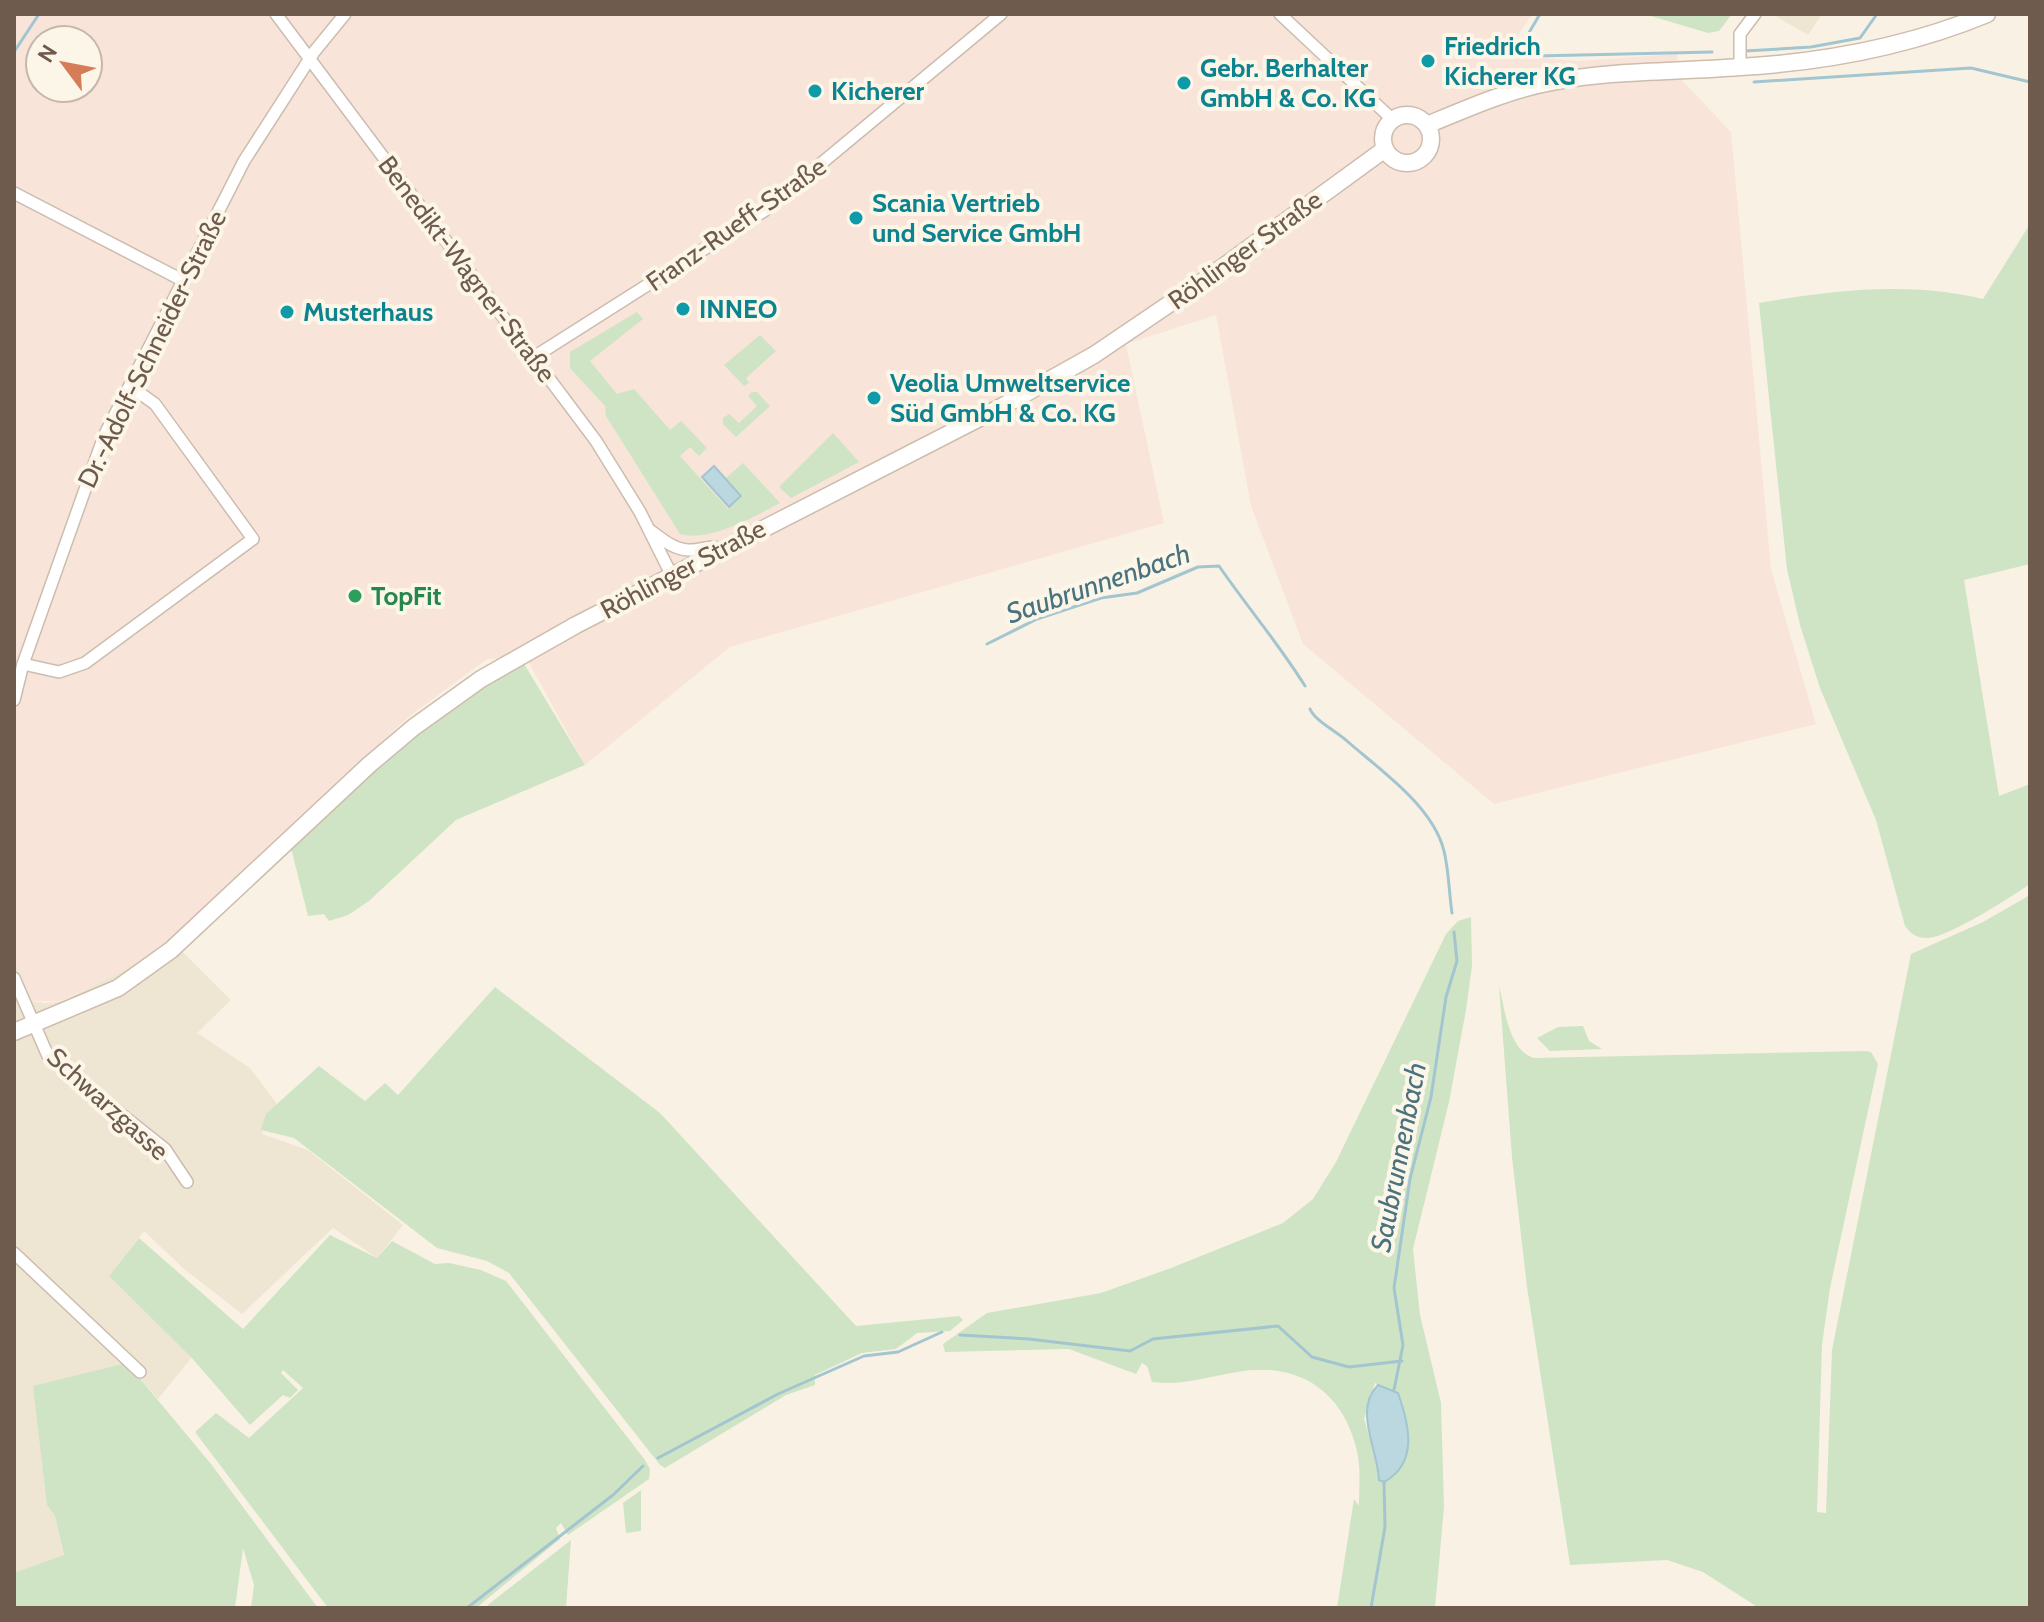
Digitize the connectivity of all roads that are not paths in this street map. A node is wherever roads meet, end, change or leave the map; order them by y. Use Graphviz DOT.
graph roads {
  1 [pos="276,14"];
  2 [pos="345,14"];
  3 [pos="1001,14"];
  4 [pos="1280,14"];
  5 [pos="1755,14"];
  6 [pos="1987,14"];
  7 [pos="310,59"];
  8 [pos="1740,67"];
  9 [pos="1393,120"];
  10 [pos="1427,125"];
  11 [pos="1385,149"];
  12 [pos="14,193"];
  13 [pos="182,280"];
  14 [pos="534,357"];
  15 [pos="130,386"];
  16 [pos="650,531"];
  17 [pos="722,549"];
  18 [pos="672,576"];
  19 [pos="23,664"];
  20 [pos="14,700"];
  21 [pos="14,978"];
  22 [pos="32,1024"];
  23 [pos="14,1032"];
  24 [pos="187,1182"];
  25 [pos="14,1253"];
  26 [pos="140,1372"];
  1 -- 7 [label="street, Benedikt-Wagner-Straße"];
  2 -- 7 [label="street, Dr.-Adolf-Schneider-Straße"];
  3 -- 14 [label="street, Franz-Rueff-Straße"];
  4 -- 9 [label="street"];
  5 -- 8 [label="street"];
  6 -- 8 [label="street"];
  7 -- 13 [label="street, Dr.-Adolf-Schneider-Straße"];
  7 -- 14 [label="street, Benedikt-Wagner-Straße"];
  8 -- 10 [label="street"];
  9 -- 10 [label="street"];
  9 -- 11 [label="street"];
  10 -- 11 [label="street"];
  11 -- 17 [label="street, Röhlinger Straße"];
  12 -- 13 [label="street"];
  13 -- 15 [label="street, Dr.-Adolf-Schneider-Straße"];
  14 -- 16 [label="street, Benedikt-Wagner-Straße"];
  15 -- 19 [label="street, Dr.-Adolf-Schneider-Straße"];
  15 -- 19 [label="street"];
  16 -- 17 [label="street"];
  16 -- 18 [label="street, Benedikt-Wagner-Straße"];
  17 -- 18 [label="street, Röhlinger Straße"];
  18 -- 22 [label="street, Röhlinger Straße"];
  19 -- 20 [label="street, Dr.-Adolf-Schneider-Straße"];
  21 -- 22 [label="street"];
  22 -- 23 [label="street, Röhlinger Straße"];
  22 -- 24 [label="street, Schwarzgasse"];
  25 -- 26 [label="street"];
}
